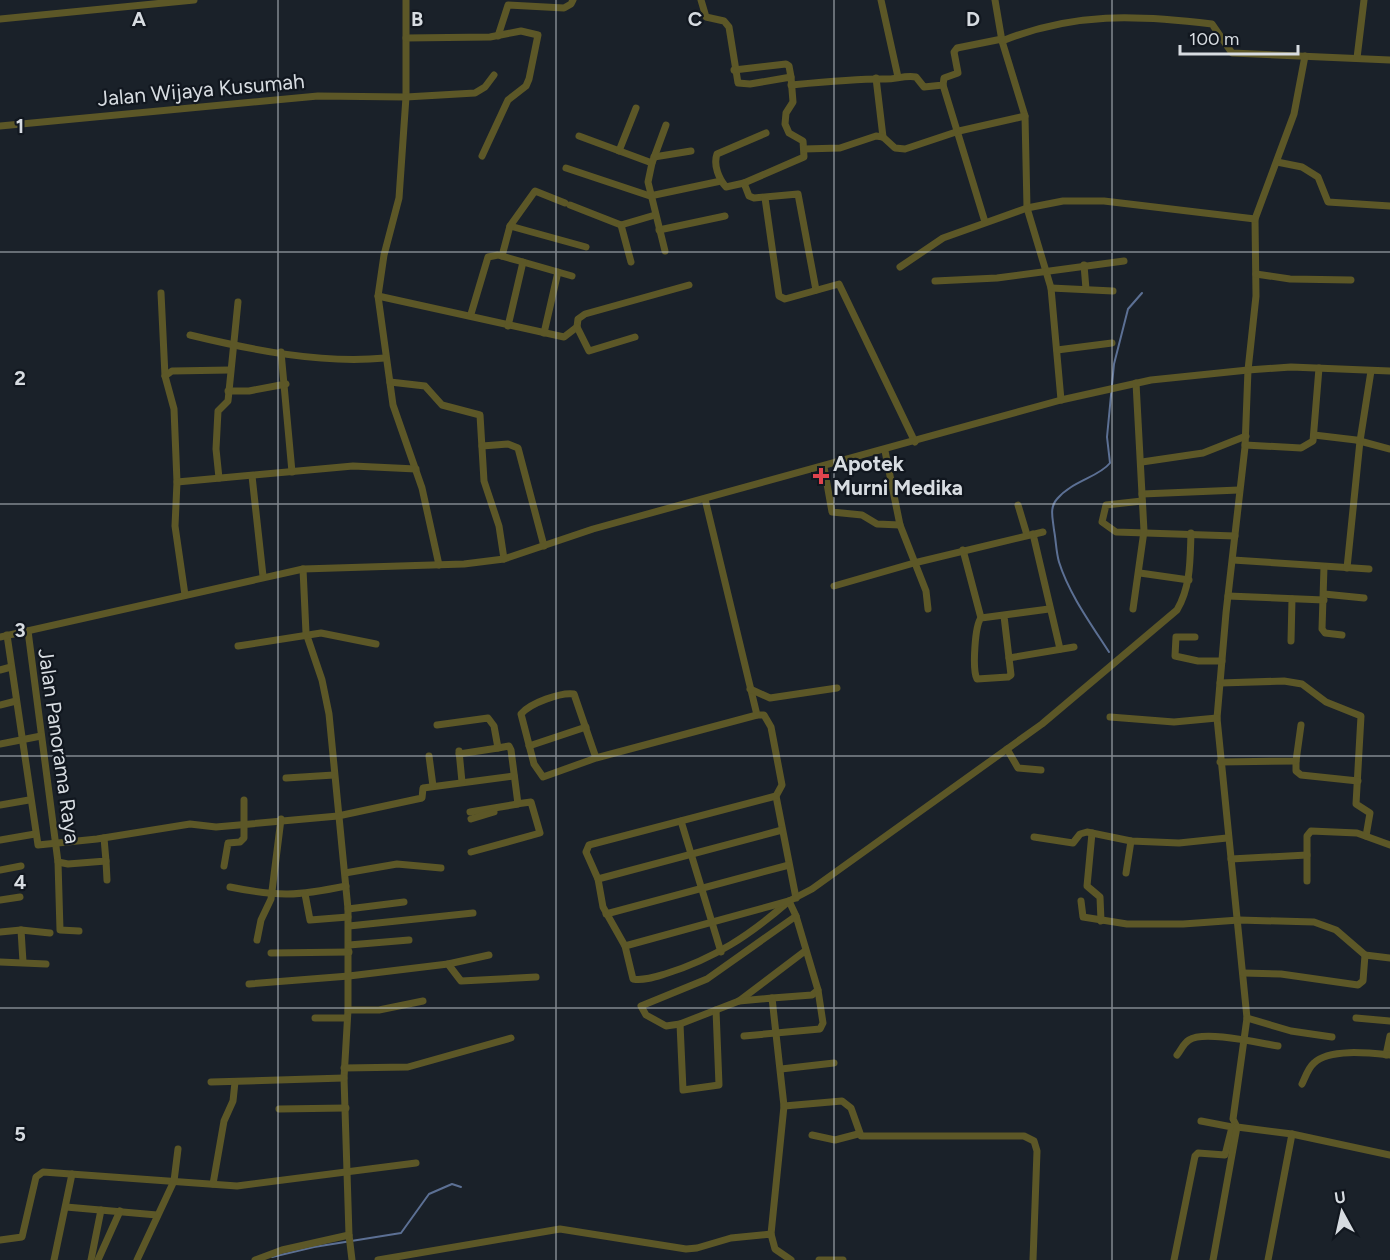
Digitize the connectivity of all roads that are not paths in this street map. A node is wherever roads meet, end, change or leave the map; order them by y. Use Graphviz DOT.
graph roads {
  1 [pos="194,0"];
  2 [pos="406,0"];
  3 [pos="573,0"];
  4 [pos="701,0"];
  5 [pos="880,0"];
  6 [pos="995,0"];
  7 [pos="1364,0"];
  8 [pos="0,19"];
  9 [pos="498,36"];
  10 [pos="406,38"];
  11 [pos="1002,40"];
  12 [pos="1305,56"];
  13 [pos="1357,58"];
  14 [pos="1390,60"];
  15 [pos="734,70"];
  16 [pos="494,75"];
  17 [pos="898,77"];
  18 [pos="876,78"];
  19 [pos="791,81"];
  20 [pos="943,85"];
  21 [pos="406,97"];
  22 [pos="636,108"];
  23 [pos="1025,116"];
  24 [pos="666,125"];
  25 [pos="0,126"];
  26 [pos="959,131"];
  27 [pos="766,133"];
  28 [pos="579,136"];
  29 [pos="883,137"];
  30 [pos="804,149"];
  31 [pos="620,151"];
  32 [pos="691,151"];
  33 [pos="482,156"];
  34 [pos="653,160"];
  35 [pos="1277,162"];
  36 [pos="566,168"];
  37 [pos="721,181"];
  38 [pos="744,183"];
  39 [pos="650,196"];
  40 [pos="765,198"];
  41 [pos="1390,206"];
  42 [pos="1027,207"];
  43 [pos="655,215"];
  44 [pos="725,216"];
  45 [pos="1255,219"];
  46 [pos="985,222"];
  47 [pos="621,225"];
  48 [pos="510,226"];
  49 [pos="659,230"];
  50 [pos="586,247"];
  51 [pos="665,251"];
  52 [pos="502,256"];
  53 [pos="1124,261"];
  54 [pos="523,262"];
  55 [pos="631,262"];
  56 [pos="1084,266"];
  57 [pos="900,267"];
  58 [pos="1046,270"];
  59 [pos="558,272"];
  60 [pos="1256,274"];
  61 [pos="572,276"];
  62 [pos="1351,280"];
  63 [pos="935,281"];
  64 [pos="689,285"];
  65 [pos="1051,288"];
  66 [pos="1086,289"];
  67 [pos="816,290"];
  68 [pos="1113,291"];
  69 [pos="161,294"];
  70 [pos="378,296"];
  71 [pos="238,302"];
  72 [pos="471,314"];
  73 [pos="508,326"];
  74 [pos="577,327"];
  75 [pos="544,333"];
  76 [pos="190,335"];
  77 [pos="635,337"];
  78 [pos="1112,343"];
  79 [pos="232,345"];
  80 [pos="1056,350"];
  81 [pos="281,352"];
  82 [pos="385,358"];
  83 [pos="1390,361"];
  84 [pos="1319,368"];
  85 [pos="230,370"];
  86 [pos="1248,370"];
  87 [pos="1371,371"];
  88 [pos="1389,371"];
  89 [pos="165,376"];
  90 [pos="390,382"];
  91 [pos="1136,383"];
  92 [pos="286,384"];
  93 [pos="228,391"];
  94 [pos="1061,400"];
  95 [pos="1314,435"];
  96 [pos="1246,436"];
  97 [pos="1360,441"];
  98 [pos="915,442"];
  99 [pos="1245,445"];
  100 [pos="482,446"];
  101 [pos="1390,448"];
  102 [pos="885,451"];
  103 [pos="1142,462"];
  104 [pos="824,467"];
  105 [pos="416,469"];
  106 [pos="292,472"];
  107 [pos="252,476"];
  108 [pos="219,478"];
  109 [pos="177,482"];
  110 [pos="1239,490"];
  111 [pos="1142,498"];
  112 [pos="705,499"];
  113 [pos="1018,505"];
  114 [pos="900,525"];
  115 [pos="1144,531"];
  116 [pos="1043,532"];
  117 [pos="1191,533"];
  118 [pos="1030,535"];
  119 [pos="1235,536"];
  120 [pos="544,546"];
  121 [pos="963,550"];
  122 [pos="504,559"];
  123 [pos="1233,560"];
  124 [pos="914,563"];
  125 [pos="439,565"];
  126 [pos="1324,567"];
  127 [pos="1347,568"];
  128 [pos="303,569"];
  129 [pos="1370,569"];
  130 [pos="1140,573"];
  131 [pos="263,576"];
  132 [pos="1189,580"];
  133 [pos="834,586"];
  134 [pos="185,595"];
  135 [pos="1228,596"];
  136 [pos="1324,597"];
  137 [pos="1364,598"];
  138 [pos="1292,599"];
  139 [pos="928,609"];
  140 [pos="1049,609"];
  141 [pos="1133,609"];
  142 [pos="1004,616"];
  143 [pos="981,618"];
  144 [pos="28,631"];
  145 [pos="306,633"];
  146 [pos="1342,635"];
  147 [pos="3,636"];
  148 [pos="1195,637"];
  149 [pos="1291,641"];
  150 [pos="376,644"];
  151 [pos="238,646"];
  152 [pos="1074,647"];
  153 [pos="1060,649"];
  154 [pos="1009,658"];
  155 [pos="1222,662"];
  156 [pos="11,667"];
  157 [pos="0,670"];
  158 [pos="1220,683"];
  159 [pos="837,688"];
  160 [pos="750,689"];
  161 [pos="16,701"];
  162 [pos="0,705"];
  163 [pos="757,715"];
  164 [pos="1110,717"];
  165 [pos="1217,717"];
  166 [pos="437,725"];
  167 [pos="1301,725"];
  168 [pos="586,727"];
  169 [pos="41,735"];
  170 [pos="23,738"];
  171 [pos="0,744"];
  172 [pos="529,746"];
  173 [pos="498,748"];
  174 [pos="1010,753"];
  175 [pos="429,756"];
  176 [pos="596,758"];
  177 [pos="1296,761"];
  178 [pos="1220,762"];
  179 [pos="1041,770"];
  180 [pos="334,775"];
  181 [pos="514,776"];
  182 [pos="286,778"];
  183 [pos="1358,781"];
  184 [pos="462,782"];
  185 [pos="433,786"];
  186 [pos="776,795"];
  187 [pos="29,800"];
  188 [pos="244,800"];
  189 [pos="518,804"];
  190 [pos="0,805"];
  191 [pos="338,816"];
  192 [pos="470,816"];
  193 [pos="281,819"];
  194 [pos="681,821"];
  195 [pos="245,822"];
  196 [pos="782,830"];
  197 [pos="1092,833"];
  198 [pos="35,834"];
  199 [pos="1366,836"];
  200 [pos="1034,837"];
  201 [pos="104,838"];
  202 [pos="1227,838"];
  203 [pos="0,840"];
  204 [pos="1131,842"];
  205 [pos="55,843"];
  206 [pos="1390,845"];
  207 [pos="471,852"];
  208 [pos="692,855"];
  209 [pos="1308,855"];
  210 [pos="1231,859"];
  211 [pos="106,861"];
  212 [pos="60,862"];
  213 [pos="789,865"];
  214 [pos="21,866"];
  215 [pos="224,866"];
  216 [pos="441,868"];
  217 [pos="0,870"];
  218 [pos="345,873"];
  219 [pos="1126,873"];
  220 [pos="598,879"];
  221 [pos="106,880"];
  222 [pos="1307,881"];
  223 [pos="346,886"];
  224 [pos="230,887"];
  225 [pos="701,888"];
  226 [pos="305,894"];
  227 [pos="272,895"];
  228 [pos="20,897"];
  229 [pos="0,900"];
  230 [pos="1081,901"];
  231 [pos="404,902"];
  232 [pos="792,902"];
  233 [pos="348,909"];
  234 [pos="472,913"];
  235 [pos="606,914"];
  236 [pos="796,916"];
  237 [pos="1239,920"];
  238 [pos="1101,921"];
  239 [pos="349,922"];
  240 [pos="710,923"];
  241 [pos="21,930"];
  242 [pos="79,931"];
  243 [pos="0,932"];
  244 [pos="51,933"];
  245 [pos="257,940"];
  246 [pos="409,940"];
  247 [pos="624,946"];
  248 [pos="349,948"];
  249 [pos="805,951"];
  250 [pos="721,952"];
  251 [pos="271,953"];
  252 [pos="489,955"];
  253 [pos="1365,955"];
  254 [pos="1390,958"];
  255 [pos="0,962"];
  256 [pos="23,962"];
  257 [pos="46,964"];
  258 [pos="448,964"];
  259 [pos="1243,973"];
  260 [pos="349,976"];
  261 [pos="536,977"];
  262 [pos="249,984"];
  263 [pos="818,990"];
  264 [pos="772,998"];
  265 [pos="423,1001"];
  266 [pos="739,1001"];
  267 [pos="348,1010"];
  268 [pos="716,1010"];
  269 [pos="1356,1017"];
  270 [pos="315,1018"];
  271 [pos="347,1018"];
  272 [pos="1248,1018"];
  273 [pos="1390,1021"];
  274 [pos="680,1024"];
  275 [pos="776,1034"];
  276 [pos="744,1036"];
  277 [pos="1390,1036"];
  278 [pos="1332,1037"];
  279 [pos="511,1038"];
  280 [pos="1245,1040"];
  281 [pos="1278,1046"];
  282 [pos="1177,1055"];
  283 [pos="1388,1055"];
  284 [pos="834,1063"];
  285 [pos="344,1068"];
  286 [pos="781,1069"];
  287 [pos="344,1078"];
  288 [pos="235,1082"];
  289 [pos="211,1083"];
  290 [pos="1302,1084"];
  291 [pos="784,1106"];
  292 [pos="346,1108"];
  293 [pos="279,1109"];
  294 [pos="1201,1121"];
  295 [pos="1234,1126"];
  296 [pos="858,1134"];
  297 [pos="1292,1134"];
  298 [pos="812,1135"];
  299 [pos="178,1149"];
  300 [pos="1390,1155"];
  301 [pos="416,1163"];
  302 [pos="349,1173"];
  303 [pos="72,1174"];
  304 [pos="174,1181"];
  305 [pos="213,1184"];
  306 [pos="66,1207"];
  307 [pos="101,1210"];
  308 [pos="120,1211"];
  309 [pos="157,1215"];
  310 [pos="771,1234"];
  311 [pos="349,1237"];
  312 [pos="0,1240"];
  313 [pos="54,1260"];
  314 [pos="91,1260"];
  315 [pos="98,1260"];
  316 [pos="137,1260"];
  317 [pos="255,1260"];
  318 [pos="352,1260"];
  319 [pos="378,1260"];
  320 [pos="791,1260"];
  321 [pos="819,1260"];
  322 [pos="843,1260"];
  323 [pos="1033,1260"];
  324 [pos="1174,1260"];
  325 [pos="1213,1260"];
  326 [pos="1268,1260"];
  1 -- 8 [label="street"];
  2 -- 10 [label="street"];
  3 -- 9 [label="street"];
  4 -- 15 [label="street"];
  5 -- 17 [label="street"];
  6 -- 11 [label="street"];
  7 -- 13 [label="street"];
  9 -- 10 [label="street"];
  9 -- 33 [label="street"];
  10 -- 21 [label="street"];
  11 -- 12 [label="street"];
  11 -- 20 [label="street"];
  11 -- 23 [label="street"];
  12 -- 13 [label="street"];
  12 -- 35 [label="street"];
  13 -- 14 [label="street"];
  15 -- 19 [label="street"];
  15 -- 19 [label="street"];
  16 -- 21 [label="street, Jalan Wijaya Kusumah"];
  17 -- 18 [label="street"];
  17 -- 20 [label="street"];
  18 -- 19 [label="street"];
  18 -- 29 [label="street"];
  19 -- 30 [label="street"];
  20 -- 26 [label="street"];
  21 -- 25 [label="street, Jalan Wijaya Kusumah"];
  21 -- 70 [label="street"];
  22 -- 31 [label="street"];
  23 -- 26 [label="street"];
  23 -- 42 [label="street"];
  24 -- 34 [label="street"];
  26 -- 29 [label="street"];
  26 -- 46 [label="street"];
  27 -- 37 [label="street"];
  28 -- 31 [label="street"];
  29 -- 30 [label="street"];
  30 -- 38 [label="street"];
  31 -- 34 [label="street"];
  32 -- 34 [label="street"];
  34 -- 39 [label="street"];
  35 -- 41 [label="street"];
  35 -- 45 [label="street"];
  36 -- 39 [label="street"];
  37 -- 38 [label="street"];
  37 -- 39 [label="street"];
  38 -- 40 [label="street"];
  39 -- 43 [label="street"];
  40 -- 67 [label="street"];
  40 -- 67 [label="street"];
  42 -- 45 [label="street"];
  42 -- 46 [label="street"];
  42 -- 58 [label="street"];
  43 -- 47 [label="street"];
  43 -- 49 [label="street"];
  44 -- 49 [label="street"];
  45 -- 60 [label="street"];
  46 -- 57 [label="street"];
  47 -- 48 [label="street"];
  47 -- 55 [label="street"];
  48 -- 50 [label="street"];
  48 -- 52 [label="street"];
  49 -- 51 [label="street"];
  52 -- 54 [label="street"];
  52 -- 72 [label="street"];
  53 -- 56 [label="street"];
  54 -- 59 [label="street"];
  54 -- 73 [label="street"];
  56 -- 58 [label="street"];
  56 -- 66 [label="street"];
  58 -- 63 [label="street"];
  58 -- 65 [label="street"];
  59 -- 61 [label="street"];
  59 -- 75 [label="street"];
  60 -- 62 [label="street"];
  60 -- 86 [label="street"];
  64 -- 74 [label="street"];
  65 -- 66 [label="street"];
  65 -- 80 [label="street"];
  66 -- 68 [label="street"];
  67 -- 98 [label="street"];
  69 -- 89 [label="street"];
  70 -- 72 [label="street"];
  70 -- 82 [label="street"];
  71 -- 79 [label="street"];
  72 -- 73 [label="street"];
  73 -- 75 [label="street"];
  74 -- 75 [label="street"];
  74 -- 77 [label="street"];
  76 -- 79 [label="street"];
  78 -- 80 [label="street"];
  79 -- 81 [label="street"];
  79 -- 85 [label="street"];
  80 -- 94 [label="street"];
  81 -- 82 [label="street"];
  81 -- 92 [label="street"];
  82 -- 90 [label="street"];
  83 -- 88 [label="street"];
  84 -- 86 [label="street"];
  84 -- 87 [label="street"];
  84 -- 95 [label="street"];
  85 -- 89 [label="street"];
  85 -- 93 [label="street"];
  86 -- 91 [label="street"];
  86 -- 96 [label="street"];
  87 -- 88 [label="street"];
  87 -- 97 [label="street"];
  89 -- 109 [label="street"];
  90 -- 100 [label="street"];
  90 -- 105 [label="street"];
  91 -- 94 [label="street"];
  91 -- 103 [label="street"];
  92 -- 93 [label="street"];
  92 -- 106 [label="street"];
  93 -- 108 [label="street"];
  94 -- 98 [label="street"];
  95 -- 97 [label="street"];
  95 -- 99 [label="street"];
  96 -- 99 [label="street"];
  96 -- 103 [label="street"];
  97 -- 101 [label="street"];
  97 -- 127 [label="street"];
  98 -- 102 [label="street"];
  99 -- 110 [label="street"];
  100 -- 120 [label="street"];
  100 -- 122 [label="street"];
  102 -- 104 [label="street"];
  102 -- 114 [label="street"];
  103 -- 111 [label="street"];
  104 -- 112 [label="street"];
  104 -- 114 [label="street"];
  105 -- 106 [label="street"];
  105 -- 125 [label="street"];
  106 -- 107 [label="street"];
  107 -- 108 [label="street"];
  107 -- 131 [label="street"];
  108 -- 109 [label="street"];
  109 -- 134 [label="street"];
  110 -- 111 [label="street"];
  110 -- 119 [label="street"];
  111 -- 115 [label="street"];
  111 -- 115 [label="street"];
  112 -- 120 [label="street"];
  112 -- 160 [label="street"];
  113 -- 118 [label="street"];
  114 -- 124 [label="street"];
  115 -- 117 [label="street"];
  115 -- 130 [label="street"];
  116 -- 118 [label="street"];
  117 -- 119 [label="street"];
  117 -- 132 [label="street"];
  118 -- 121 [label="street"];
  118 -- 140 [label="street"];
  119 -- 123 [label="street"];
  120 -- 122 [label="street"];
  121 -- 124 [label="street"];
  121 -- 143 [label="street"];
  122 -- 125 [label="street"];
  123 -- 126 [label="street"];
  123 -- 135 [label="street"];
  124 -- 133 [label="street"];
  124 -- 139 [label="street"];
  125 -- 128 [label="street"];
  126 -- 127 [label="street"];
  126 -- 136 [label="street"];
  127 -- 129 [label="street"];
  128 -- 131 [label="street"];
  128 -- 145 [label="street"];
  130 -- 132 [label="street"];
  130 -- 141 [label="street"];
  131 -- 134 [label="street"];
  132 -- 174 [label="street"];
  134 -- 144 [label="street"];
  135 -- 138 [label="street"];
  135 -- 155 [label="street"];
  136 -- 137 [label="street"];
  136 -- 138 [label="street"];
  136 -- 146 [label="street"];
  138 -- 149 [label="street"];
  140 -- 142 [label="street"];
  140 -- 153 [label="street"];
  142 -- 143 [label="street"];
  142 -- 154 [label="street"];
  143 -- 154 [label="street"];
  144 -- 147 [label="street"];
  144 -- 169 [label="street, Jalan Panorama Raya"];
  145 -- 150 [label="street"];
  145 -- 151 [label="street"];
  145 -- 180 [label="street"];
  147 -- 156 [label="street"];
  148 -- 155 [label="street"];
  152 -- 153 [label="street"];
  153 -- 154 [label="street"];
  155 -- 158 [label="street"];
  156 -- 157 [label="street"];
  156 -- 161 [label="street"];
  158 -- 165 [label="street"];
  158 -- 183 [label="street"];
  159 -- 160 [label="street"];
  160 -- 163 [label="street"];
  161 -- 162 [label="street"];
  161 -- 170 [label="street"];
  163 -- 176 [label="street"];
  163 -- 186 [label="street"];
  164 -- 165 [label="street"];
  165 -- 178 [label="street"];
  166 -- 173 [label="street"];
  167 -- 177 [label="street"];
  168 -- 172 [label="street"];
  168 -- 172 [label="street"];
  168 -- 176 [label="street"];
  169 -- 170 [label="street"];
  169 -- 205 [label="street, Jalan Panorama Raya"];
  170 -- 171 [label="street"];
  170 -- 187 [label="street"];
  172 -- 176 [label="street"];
  173 -- 181 [label="street"];
  173 -- 184 [label="street"];
  174 -- 179 [label="street"];
  174 -- 232 [label="street"];
  175 -- 185 [label="street"];
  177 -- 178 [label="street"];
  177 -- 183 [label="street"];
  178 -- 202 [label="street"];
  180 -- 182 [label="street"];
  180 -- 191 [label="street"];
  181 -- 184 [label="street"];
  181 -- 189 [label="street"];
  183 -- 199 [label="street"];
  184 -- 185 [label="street"];
  185 -- 191 [label="street"];
  186 -- 194 [label="street"];
  186 -- 196 [label="street"];
  187 -- 190 [label="street"];
  187 -- 198 [label="street"];
  188 -- 195 [label="street"];
  189 -- 192 [label="street"];
  189 -- 207 [label="street"];
  191 -- 193 [label="street"];
  191 -- 218 [label="street"];
  193 -- 195 [label="street"];
  193 -- 227 [label="street"];
  194 -- 208 [label="street"];
  194 -- 220 [label="street"];
  195 -- 201 [label="street"];
  195 -- 215 [label="street"];
  196 -- 208 [label="street"];
  196 -- 213 [label="street"];
  197 -- 200 [label="street"];
  197 -- 204 [label="street"];
  197 -- 238 [label="street"];
  198 -- 203 [label="street"];
  198 -- 205 [label="street"];
  199 -- 206 [label="street"];
  199 -- 209 [label="street"];
  201 -- 205 [label="street"];
  201 -- 211 [label="street"];
  202 -- 204 [label="street"];
  202 -- 210 [label="street"];
  204 -- 219 [label="street"];
  205 -- 212 [label="street, Jalan Panorama Raya"];
  208 -- 220 [label="street"];
  208 -- 225 [label="street"];
  209 -- 210 [label="street"];
  209 -- 222 [label="street"];
  210 -- 237 [label="street"];
  211 -- 212 [label="street"];
  211 -- 221 [label="street"];
  212 -- 242 [label="street, Jalan Panorama Raya"];
  213 -- 225 [label="street"];
  213 -- 232 [label="street"];
  214 -- 217 [label="street"];
  216 -- 218 [label="street"];
  218 -- 223 [label="street"];
  220 -- 235 [label="street"];
  223 -- 226 [label="street"];
  223 -- 233 [label="street"];
  224 -- 227 [label="street"];
  225 -- 235 [label="street"];
  225 -- 240 [label="street"];
  226 -- 227 [label="street"];
  226 -- 239 [label="street"];
  227 -- 245 [label="street"];
  228 -- 229 [label="street"];
  230 -- 238 [label="street"];
  231 -- 233 [label="street"];
  232 -- 236 [label="street"];
  232 -- 240 [label="street"];
  232 -- 250 [label="street"];
  233 -- 239 [label="street"];
  234 -- 239 [label="street"];
  235 -- 247 [label="street"];
  236 -- 249 [label="street"];
  236 -- 274 [label="street"];
  237 -- 238 [label="street"];
  237 -- 253 [label="street"];
  237 -- 259 [label="street"];
  239 -- 248 [label="street"];
  240 -- 247 [label="street"];
  240 -- 250 [label="street"];
  241 -- 243 [label="street"];
  241 -- 244 [label="street"];
  241 -- 256 [label="street"];
  246 -- 248 [label="street"];
  247 -- 250 [label="street"];
  248 -- 251 [label="street"];
  248 -- 260 [label="street"];
  249 -- 263 [label="street"];
  249 -- 266 [label="street"];
  252 -- 258 [label="street"];
  253 -- 254 [label="street"];
  253 -- 259 [label="street"];
  255 -- 256 [label="street"];
  256 -- 257 [label="street"];
  258 -- 260 [label="street"];
  258 -- 261 [label="street"];
  259 -- 272 [label="street"];
  260 -- 262 [label="street"];
  260 -- 267 [label="street"];
  263 -- 264 [label="street"];
  263 -- 275 [label="street"];
  264 -- 266 [label="street"];
  264 -- 275 [label="street"];
  265 -- 267 [label="street"];
  266 -- 268 [label="street"];
  267 -- 271 [label="street"];
  268 -- 274 [label="street"];
  268 -- 274 [label="street"];
  269 -- 273 [label="street"];
  270 -- 271 [label="street"];
  271 -- 285 [label="street"];
  272 -- 278 [label="street"];
  272 -- 280 [label="street"];
  275 -- 276 [label="street"];
  275 -- 286 [label="street"];
  277 -- 283 [label="street"];
  279 -- 285 [label="street"];
  280 -- 281 [label="street"];
  280 -- 282 [label="street"];
  280 -- 295 [label="street"];
  283 -- 290 [label="street"];
  284 -- 286 [label="street"];
  285 -- 287 [label="street"];
  286 -- 291 [label="street"];
  287 -- 288 [label="street"];
  287 -- 292 [label="street"];
  288 -- 289 [label="street"];
  288 -- 305 [label="street"];
  291 -- 296 [label="street"];
  291 -- 310 [label="street"];
  292 -- 293 [label="street"];
  292 -- 302 [label="street"];
  294 -- 295 [label="street"];
  295 -- 297 [label="street"];
  295 -- 324 [label="street"];
  295 -- 325 [label="street"];
  296 -- 298 [label="street"];
  296 -- 323 [label="street"];
  297 -- 300 [label="street"];
  297 -- 326 [label="street"];
  299 -- 304 [label="street"];
  301 -- 302 [label="street"];
  302 -- 305 [label="street"];
  302 -- 311 [label="street"];
  303 -- 304 [label="street"];
  303 -- 306 [label="street"];
  303 -- 312 [label="street"];
  304 -- 305 [label="street"];
  304 -- 309 [label="street"];
  306 -- 307 [label="street"];
  306 -- 313 [label="street"];
  307 -- 308 [label="street"];
  307 -- 314 [label="street"];
  308 -- 309 [label="street"];
  308 -- 315 [label="street"];
  309 -- 316 [label="street"];
  310 -- 319 [label="street"];
  310 -- 320 [label="street"];
  311 -- 317 [label="street"];
  311 -- 318 [label="street"];
  321 -- 322 [label="street"];
}
